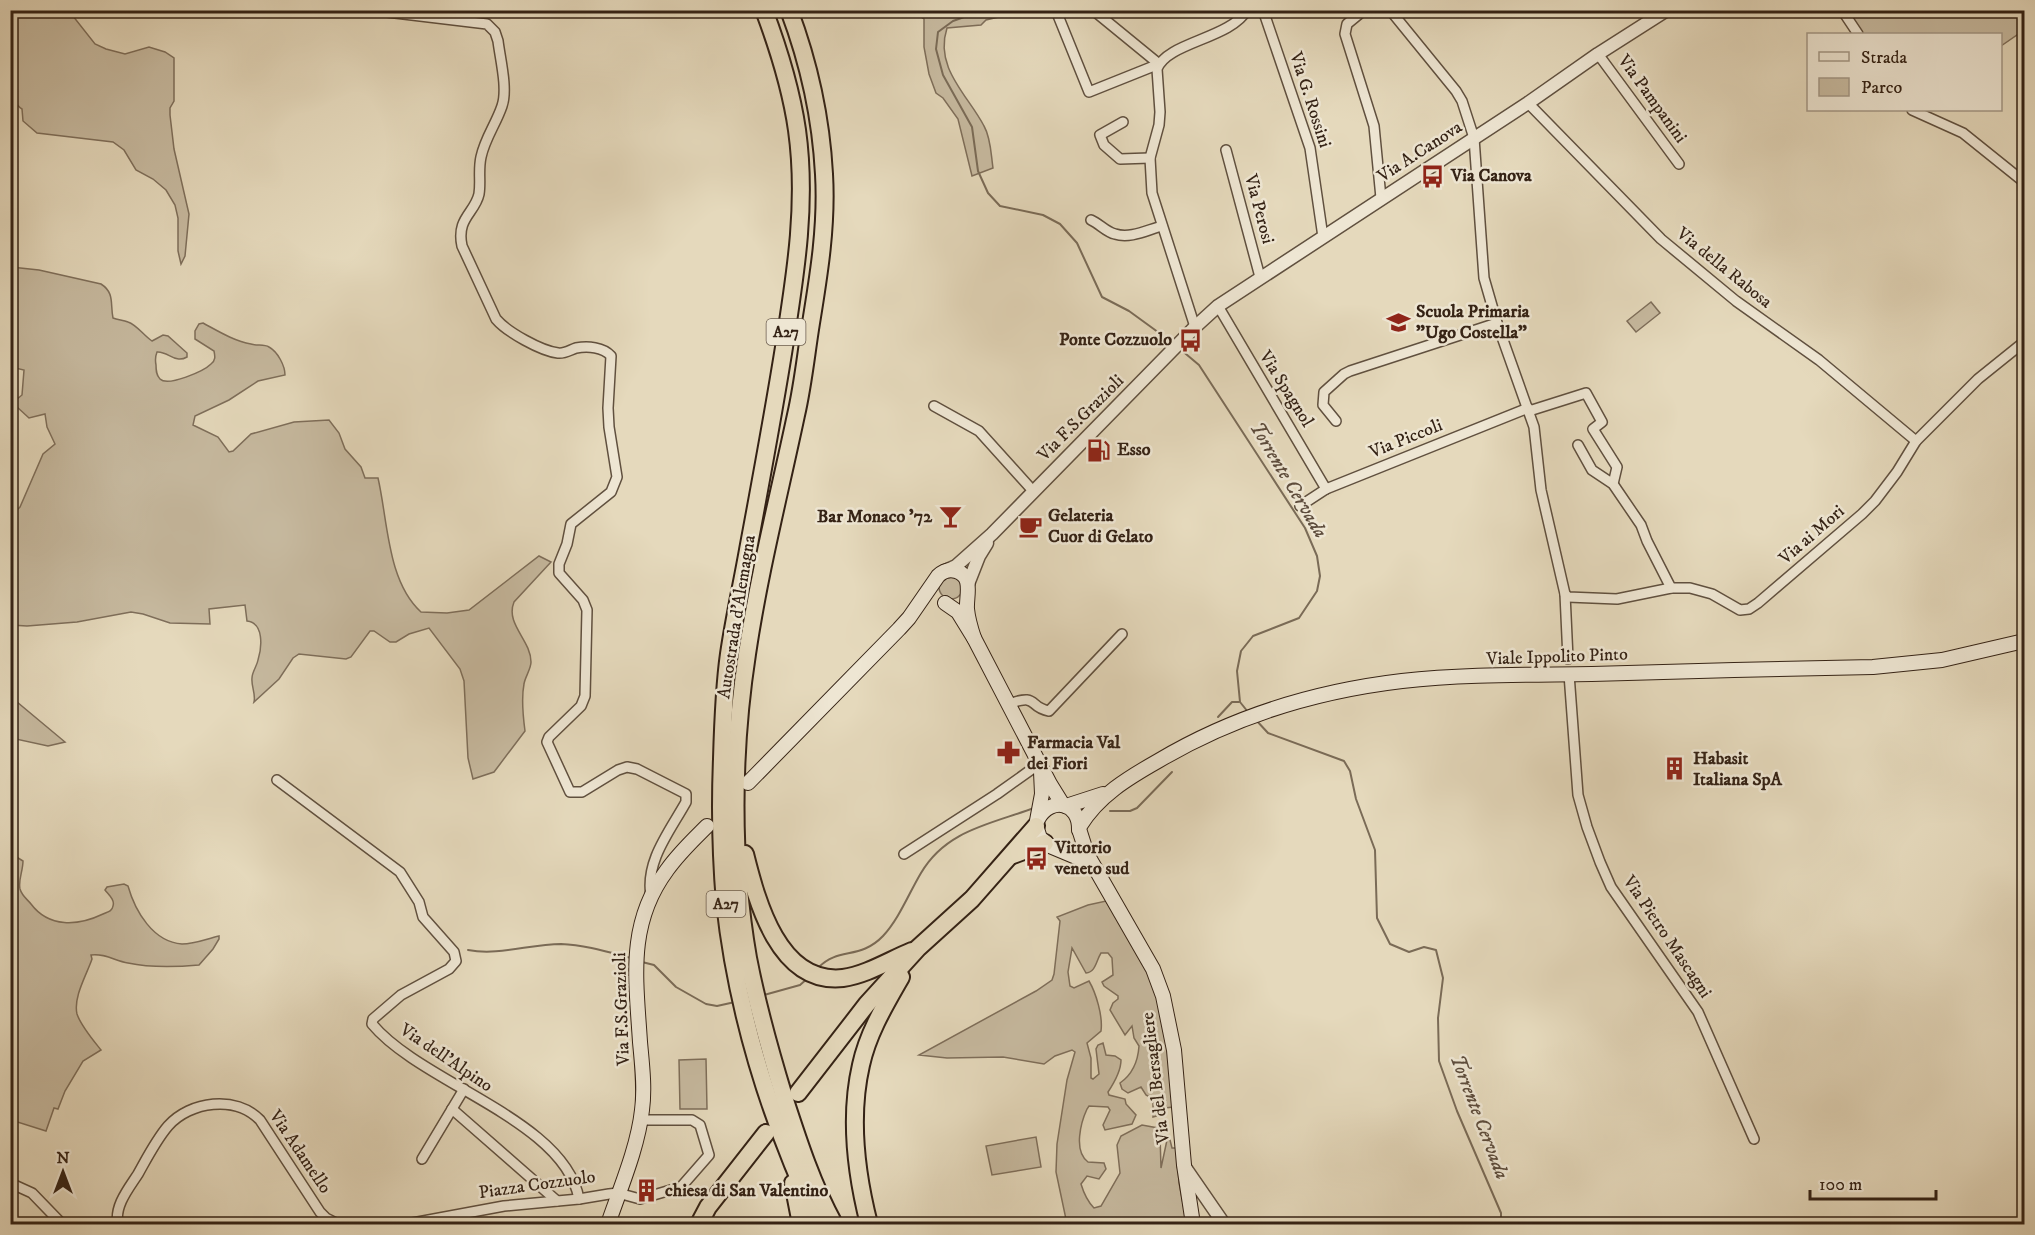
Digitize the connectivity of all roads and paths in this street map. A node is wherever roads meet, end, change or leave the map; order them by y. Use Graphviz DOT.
graph roads {
  1 [pos="370,10"];
  2 [pos="764,10"];
  3 [pos="789,10"];
  4 [pos="1060,10"];
  5 [pos="1093,10"];
  6 [pos="1247,10"];
  7 [pos="1263,10"];
  8 [pos="1364,10"];
  9 [pos="1390,10"];
  10 [pos="1667,10"];
  11 [pos="1842,10"];
  12 [pos="1857,33"];
  13 [pos="1598,54"];
  14 [pos="1159,64"];
  15 [pos="1528,103"];
  16 [pos="1914,111"];
  17 [pos="1123,122"];
  18 [pos="1474,138"];
  19 [pos="1227,150"];
  20 [pos="1150,158"];
  21 [pos="1679,164"];
  22 [pos="2025,182"];
  23 [pos="1381,198"];
  24 [pos="1091,220"];
  25 [pos="1162,226"];
  26 [pos="1323,237"];
  27 [pos="1260,277"];
  28 [pos="1218,306"];
  29 [pos="1497,323"];
  30 [pos="1195,327"];
  31 [pos="2025,342"];
  32 [pos="934,406"];
  33 [pos="1528,409"];
  34 [pos="1336,421"];
  35 [pos="1916,441"];
  36 [pos="1578,445"];
  37 [pos="1613,484"];
  38 [pos="1326,489"];
  39 [pos="1034,492"];
  40 [pos="1300,506"];
  41 [pos="992,534"];
  42 [pos="939,577"];
  43 [pos="1671,588"];
  44 [pos="968,589"];
  45 [pos="1565,594"];
  46 [pos="944,602"];
  47 [pos="909,618"];
  48 [pos="1122,634"];
  49 [pos="974,638"];
  50 [pos="2025,641"];
  51 [pos="1568,659"];
  52 [pos="1569,674"];
  53 [pos="1008,704"];
  54 [pos="1038,761"];
  55 [pos="277,780"];
  56 [pos="748,783"];
  57 [pos="1111,791"];
  58 [pos="736,797"];
  59 [pos="1065,806"];
  60 [pos="1037,822"];
  61 [pos="707,826"];
  62 [pos="1079,828"];
  63 [pos="1051,845"];
  64 [pos="904,854"];
  65 [pos="1012,856"];
  66 [pos="1096,872"];
  67 [pos="651,896"];
  68 [pos="918,948"];
  69 [pos="464,1089"];
  70 [pos="798,1093"];
  71 [pos="452,1109"];
  72 [pos="641,1120"];
  73 [pos="766,1133"];
  74 [pos="1754,1139"];
  75 [pos="786,1147"];
  76 [pos="422,1159"];
  77 [pos="1184,1165"];
  78 [pos="624,1176"];
  79 [pos="10,1183"];
  80 [pos="618,1194"];
  81 [pos="579,1199"];
  82 [pos="557,1201"];
  83 [pos="609,1221"];
  84 [pos="62,1224"];
  85 [pos="118,1224"];
  86 [pos="338,1224"];
  87 [pos="406,1224"];
  88 [pos="699,1224"];
  89 [pos="801,1224"];
  90 [pos="819,1224"];
  91 [pos="834,1224"];
  92 [pos="869,1224"];
  93 [pos="1193,1224"];
  94 [pos="1224,1224"];
  1 -- 67 [label="street"];
  2 -- 75 [label="highway, Autostrada d'Alemagna / A27"];
  3 -- 58 [label="highway, Autostrada d'Alemagna / A27"];
  4 -- 14 [label="street"];
  5 -- 14 [label="street"];
  6 -- 14 [label="street"];
  7 -- 26 [label="street, Via G. Rossini"];
  8 -- 23 [label="street"];
  9 -- 18 [label="street"];
  10 -- 13 [label="street, Via A.Canova"];
  11 -- 12 [label="street"];
  13 -- 15 [label="street, Via A.Canova"];
  13 -- 21 [label="street, Via Pampanini"];
  14 -- 20 [label="street"];
  15 -- 18 [label="street, Via A.Canova"];
  15 -- 35 [label="street, Via della Rabosa"];
  16 -- 22 [label="street"];
  17 -- 20 [label="street"];
  18 -- 23 [label="street, Via A.Canova"];
  18 -- 29 [label="street"];
  19 -- 27 [label="street, Via Perosi"];
  20 -- 25 [label="street"];
  23 -- 26 [label="street, Via A.Canova"];
  24 -- 25 [label="street"];
  25 -- 30 [label="street"];
  26 -- 27 [label="street, Via A.Canova"];
  27 -- 28 [label="street, Via A.Canova"];
  28 -- 30 [label="street, Via A.Canova"];
  28 -- 38 [label="street, Via Spagnol"];
  29 -- 33 [label="street"];
  29 -- 34 [label="street"];
  30 -- 39 [label="street, Via F.S.Grazioli"];
  31 -- 35 [label="street, Via ai Mori"];
  32 -- 39 [label="street"];
  33 -- 37 [label="street, Via Piccoli"];
  33 -- 38 [label="street, Via Piccoli"];
  33 -- 45 [label="street"];
  35 -- 43 [label="street, Via ai Mori"];
  36 -- 37 [label="street"];
  37 -- 43 [label="street"];
  38 -- 40 [label="street, Via Piccoli"];
  39 -- 41 [label="street, Via F.S.Grazioli"];
  41 -- 42 [label="street, Via F.S.Grazioli"];
  41 -- 44 [label="street, Via F.S.Grazioli"];
  42 -- 44 [label="main road"];
  42 -- 46 [label="main road"];
  42 -- 47 [label="main road, Via F.S.Grazioli"];
  43 -- 45 [label="street, Via ai Mori"];
  44 -- 46 [label="main road"];
  44 -- 49 [label="main road"];
  45 -- 51 [label="street"];
  46 -- 47 [label="main road, Via F.S.Grazioli"];
  46 -- 49 [label="main road"];
  47 -- 56 [label="main road, Via F.S.Grazioli"];
  48 -- 53 [label="street"];
  49 -- 53 [label="main road"];
  50 -- 52 [label="main road, Viale Ippolito Pinto"];
  52 -- 57 [label="main road, Viale Ippolito Pinto"];
  52 -- 74 [label="street, Via Pietro Mascagni"];
  53 -- 54 [label="main road"];
  54 -- 59 [label="main road"];
  54 -- 60 [label="main road"];
  54 -- 64 [label="street"];
  55 -- 69 [label="street, Via dell'Alpino"];
  57 -- 59 [label="main road, Viale Ippolito Pinto"];
  57 -- 62 [label="main road, Viale Ippolito Pinto"];
  58 -- 68 [label="highway, A27"];
  58 -- 91 [label="highway, Autostrada d'Alemagna / A27"];
  59 -- 60 [label="main road"];
  59 -- 62 [label="main road"];
  60 -- 63 [label="main road"];
  60 -- 65 [label="highway, A27"];
  61 -- 67 [label="main road, Via F.S.Grazioli"];
  62 -- 63 [label="main road"];
  62 -- 66 [label="main road, Via del Bersagliere"];
  63 -- 65 [label="highway, A27"];
  63 -- 66 [label="main road, Via del Bersagliere"];
  65 -- 68 [label="highway, A27"];
  66 -- 77 [label="main road, Via del Bersagliere"];
  67 -- 72 [label="main road, Via F.S.Grazioli"];
  68 -- 70 [label="highway, A27"];
  68 -- 92 [label="highway, A27"];
  69 -- 71 [label="street"];
  69 -- 81 [label="street, Via dell'Alpino"];
  71 -- 76 [label="street"];
  71 -- 82 [label="street"];
  72 -- 78 [label="main road, Via F.S.Grazioli"];
  72 -- 80 [label="street"];
  73 -- 88 [label="highway"];
  75 -- 89 [label="highway, A27"];
  75 -- 90 [label="highway, Autostrada d'Alemagna / A27"];
  77 -- 93 [label="main road, Via del Bersagliere"];
  77 -- 94 [label="street"];
  78 -- 80 [label="main road, Piazza Cozzuolo"];
  79 -- 84 [label="street"];
  80 -- 81 [label="street, Piazza Cozzuolo"];
  80 -- 83 [label="main road, Piazza Cozzuolo"];
  81 -- 82 [label="street, Piazza Cozzuolo"];
  82 -- 87 [label="street, Piazza Cozzuolo"];
  85 -- 86 [label="street, Via Adamello"];
}
